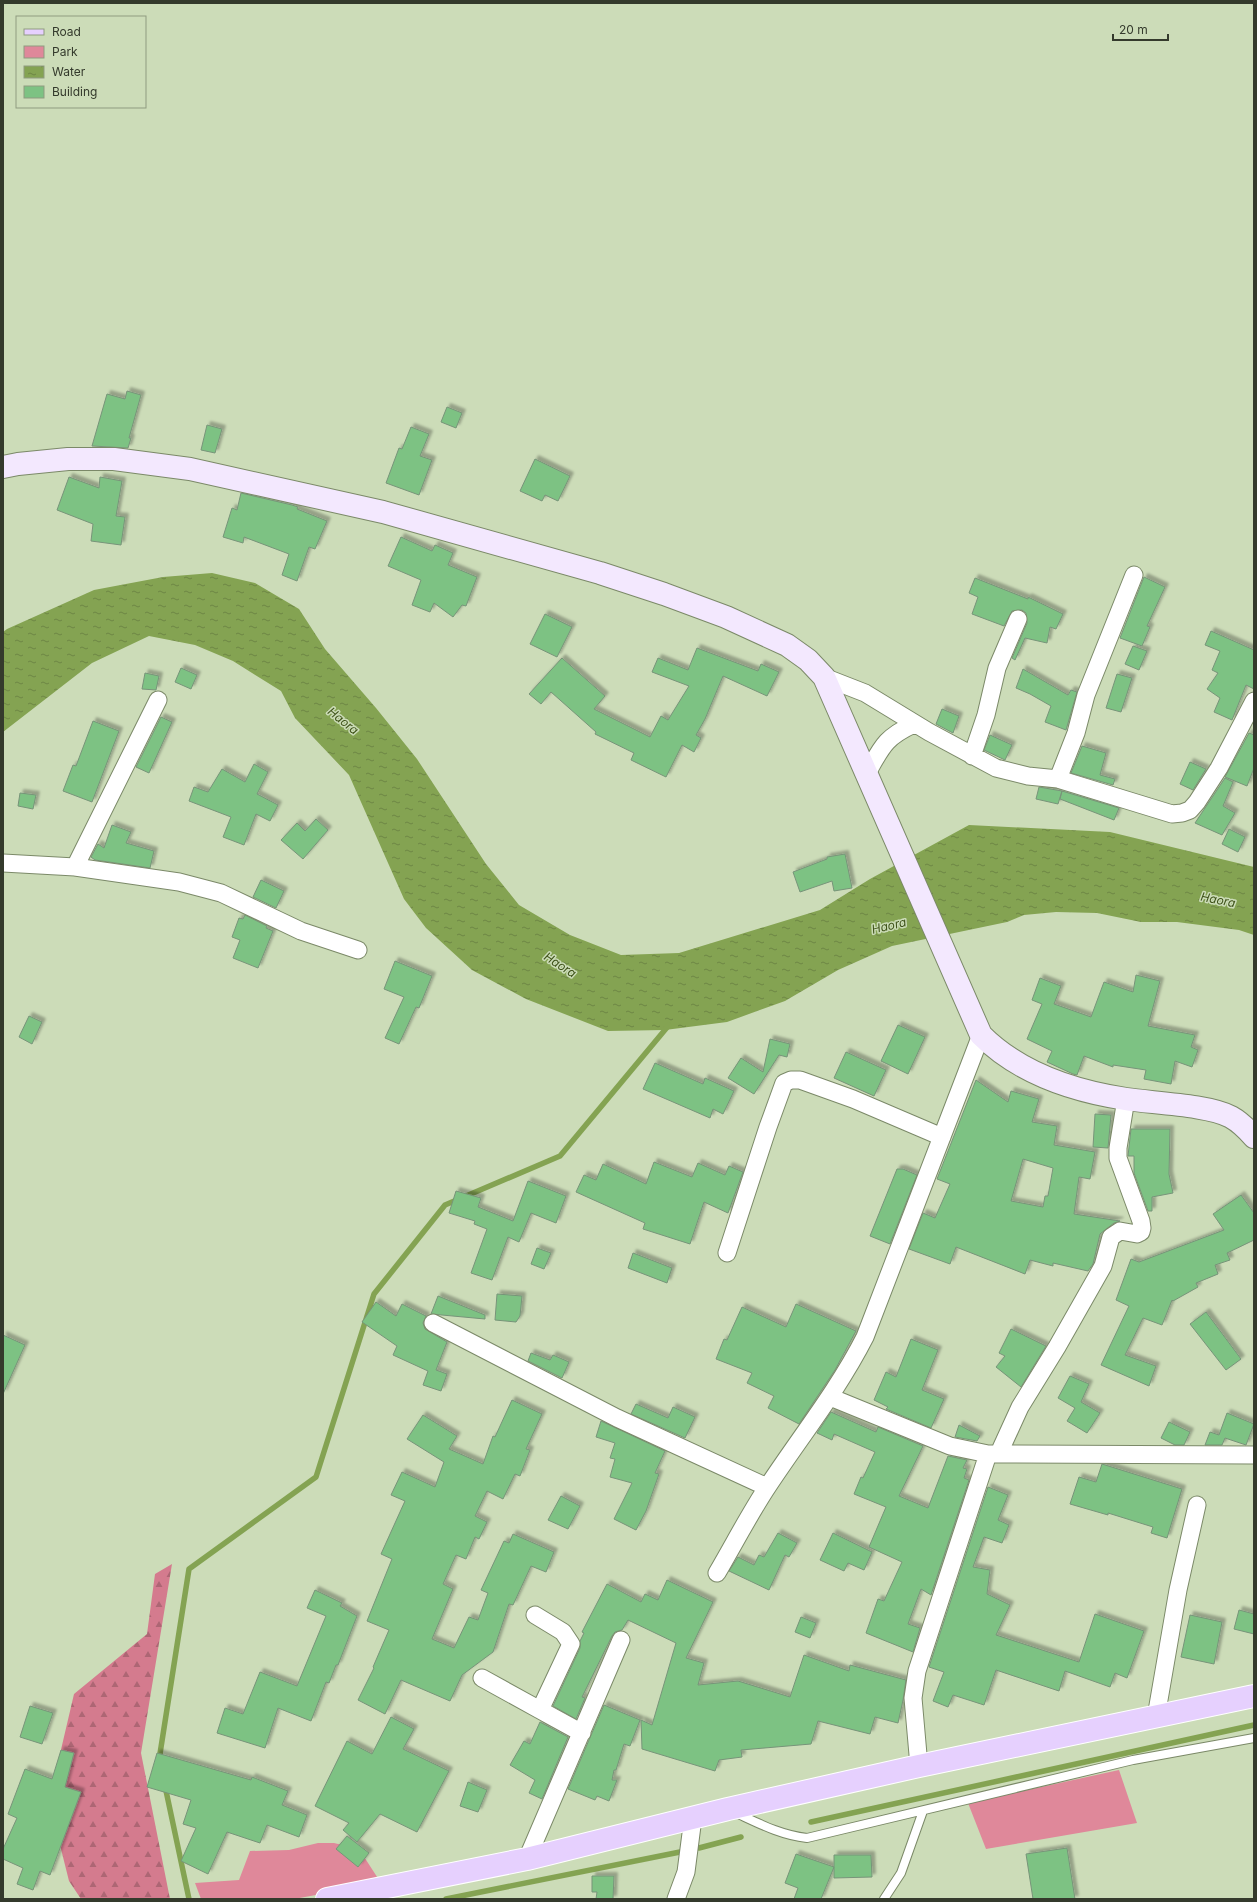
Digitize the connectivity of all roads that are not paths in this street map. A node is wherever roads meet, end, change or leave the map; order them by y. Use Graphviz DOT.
graph roads {
  1 [pos="3,467"];
  2 [pos="1134,575"];
  3 [pos="1018,619"];
  4 [pos="824,677"];
  5 [pos="158,700"];
  6 [pos="1254,701"];
  7 [pos="914,724"];
  8 [pos="972,756"];
  9 [pos="1058,779"];
  10 [pos="869,782"];
  11 [pos="3,863"];
  12 [pos="75,867"];
  13 [pos="358,950"];
  14 [pos="981,1035"];
  15 [pos="1126,1099"];
  16 [pos="942,1137"];
  17 [pos="1254,1137"];
  18 [pos="727,1253"];
  19 [pos="433,1324"];
  20 [pos="830,1397"];
  21 [pos="993,1453"];
  22 [pos="1254,1455"];
  23 [pos="767,1487"];
  24 [pos="1197,1505"];
  25 [pos="717,1573"];
  26 [pos="535,1615"];
  27 [pos="621,1640"];
  28 [pos="482,1678"];
  29 [pos="1254,1696"];
  30 [pos="540,1710"];
  31 [pos="1156,1716"];
  32 [pos="582,1733"];
  33 [pos="1254,1738"];
  34 [pos="919,1766"];
  35 [pos="728,1809"];
  36 [pos="923,1811"];
  37 [pos="693,1818"];
  38 [pos="527,1859"];
  39 [pos="327,1899"];
  40 [pos="676,1899"];
  41 [pos="884,1899"];
  1 -- 4 [label="street"];
  2 -- 9 [label="street"];
  3 -- 8 [label="street"];
  4 -- 7 [label="street"];
  4 -- 10 [label="street"];
  5 -- 12 [label="street"];
  6 -- 9 [label="street"];
  7 -- 8 [label="street"];
  7 -- 10 [label="street"];
  8 -- 9 [label="street"];
  10 -- 14 [label="street"];
  11 -- 12 [label="street"];
  12 -- 13 [label="street"];
  14 -- 15 [label="street"];
  14 -- 16 [label="street"];
  15 -- 17 [label="street"];
  15 -- 21 [label="street"];
  16 -- 18 [label="street"];
  16 -- 20 [label="street"];
  19 -- 23 [label="street"];
  20 -- 21 [label="street"];
  20 -- 23 [label="street"];
  21 -- 22 [label="street"];
  21 -- 34 [label="street"];
  23 -- 25 [label="street"];
  24 -- 31 [label="street"];
  26 -- 30 [label="street"];
  27 -- 32 [label="street"];
  28 -- 30 [label="street"];
  29 -- 31 [label="main road"];
  30 -- 32 [label="street"];
  31 -- 34 [label="main road"];
  32 -- 38 [label="street"];
  33 -- 36 [label="lane"];
  34 -- 35 [label="main road"];
  35 -- 36 [label="lane"];
  35 -- 37 [label="main road"];
  36 -- 41 [label="lane"];
  37 -- 38 [label="main road"];
  37 -- 40 [label="street"];
  38 -- 39 [label="main road"];
}
